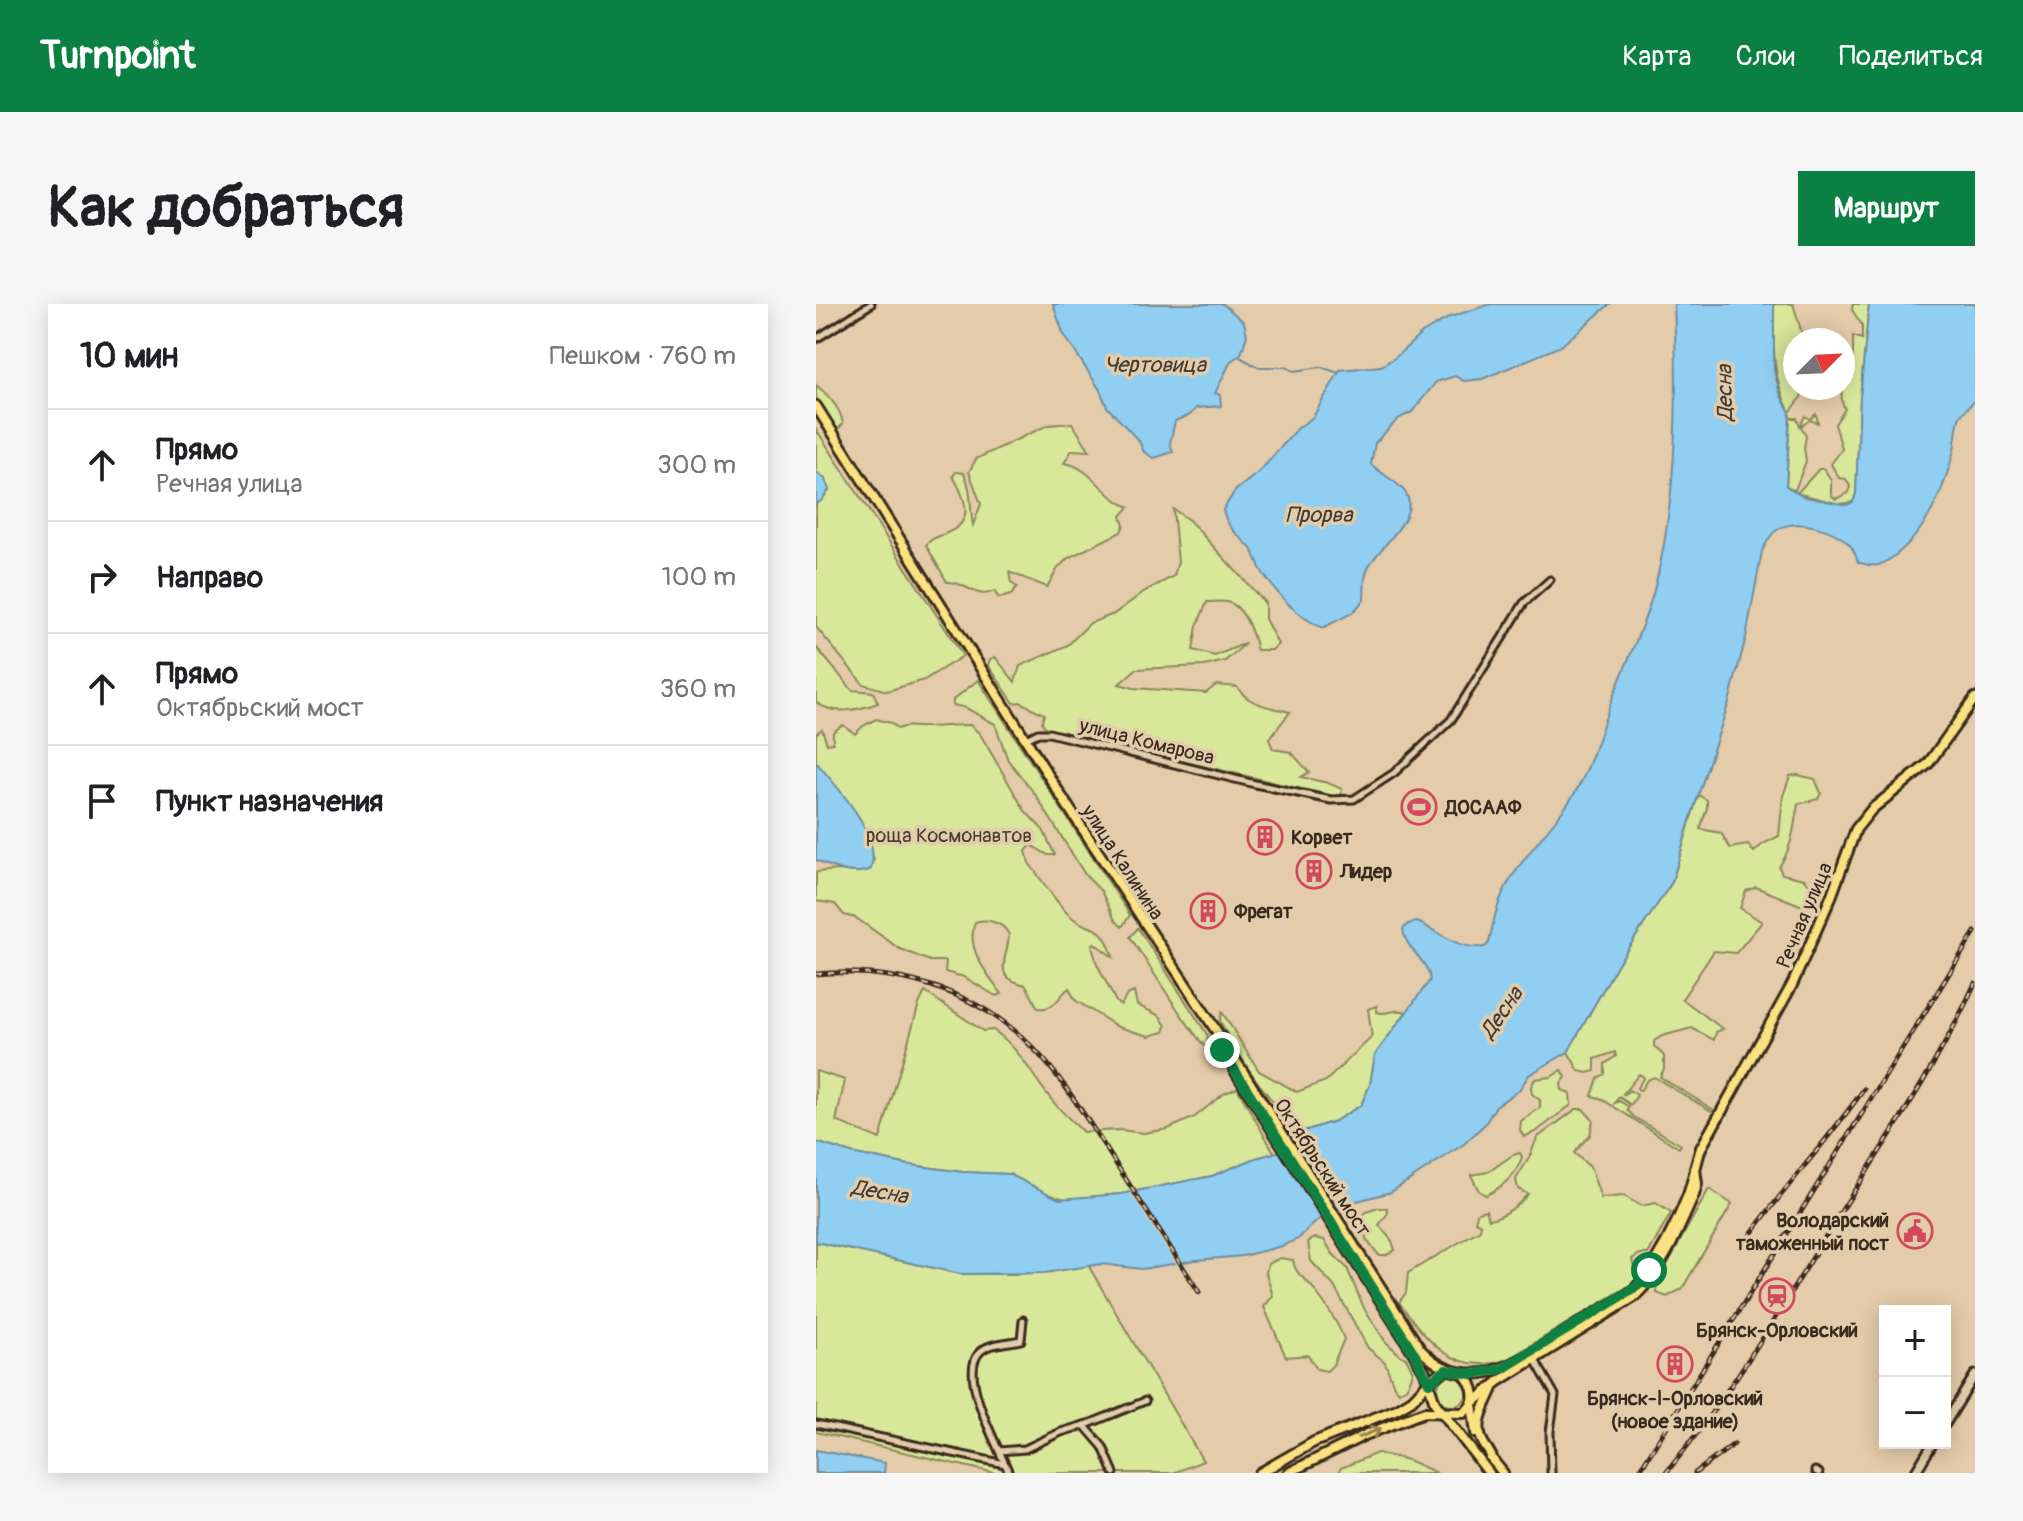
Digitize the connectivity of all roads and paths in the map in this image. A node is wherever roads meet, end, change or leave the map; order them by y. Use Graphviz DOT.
graph roads {
  1 [pos="871,304"];
  2 [pos="816,339"];
  3 [pos="816,406"];
  4 [pos="1550,580"];
  5 [pos="1975,698"];
  6 [pos="1025,739"];
  7 [pos="1225,1049"];
  8 [pos="1695,1168"];
  9 [pos="1389,1306"];
  10 [pos="1023,1320"];
  11 [pos="1534,1359"];
  12 [pos="1446,1370"];
  13 [pos="1462,1372"];
  14 [pos="1975,1375"];
  15 [pos="1429,1383"];
  16 [pos="1492,1386"];
  17 [pos="1145,1401"];
  18 [pos="1472,1404"];
  19 [pos="1443,1413"];
  20 [pos="1951,1414"];
  21 [pos="816,1424"];
  22 [pos="1084,1425"];
  23 [pos="1929,1449"];
  24 [pos="999,1451"];
  25 [pos="1493,1461"];
  26 [pos="1005,1464"];
  27 [pos="1009,1473"];
  28 [pos="1114,1473"];
  29 [pos="1260,1473"];
  30 [pos="1288,1473"];
  31 [pos="1489,1473"];
  32 [pos="1503,1473"];
  33 [pos="1551,1473"];
  34 [pos="1915,1473"];
  1 -- 2 [label="street"];
  3 -- 6 [label="main road"];
  4 -- 6 [label="street, улица Комарова"];
  5 -- 8 [label="main road, Речная улица"];
  6 -- 7 [label="main road, улица Калинина"];
  7 -- 9 [label="main road, Октябрьский мост"];
  8 -- 11 [label="main road, Речная улица"];
  8 -- 13 [label="main road, Речная улица"];
  9 -- 12 [label="main road"];
  9 -- 15 [label="main road"];
  10 -- 24 [label="street"];
  11 -- 16 [label="main road, Речная улица"];
  11 -- 33 [label="street"];
  12 -- 13 [label="main road"];
  12 -- 15 [label="main road"];
  13 -- 18 [label="main road"];
  14 -- 20 [label="main road"];
  15 -- 19 [label="main road"];
  15 -- 29 [label="main road"];
  16 -- 18 [label="main road, Речная улица"];
  16 -- 25 [label="main road"];
  17 -- 22 [label="street"];
  18 -- 19 [label="main road"];
  18 -- 25 [label="main road"];
  30 -- 19 [label="main road, one-way"];
  19 -- 31 [label="main road"];
  21 -- 26 [label="street"];
  22 -- 24 [label="street"];
  22 -- 28 [label="street"];
  23 -- 34 [label="main road"];
  24 -- 26 [label="street"];
  25 -- 32 [label="main road"];
  26 -- 27 [label="street"];
}
